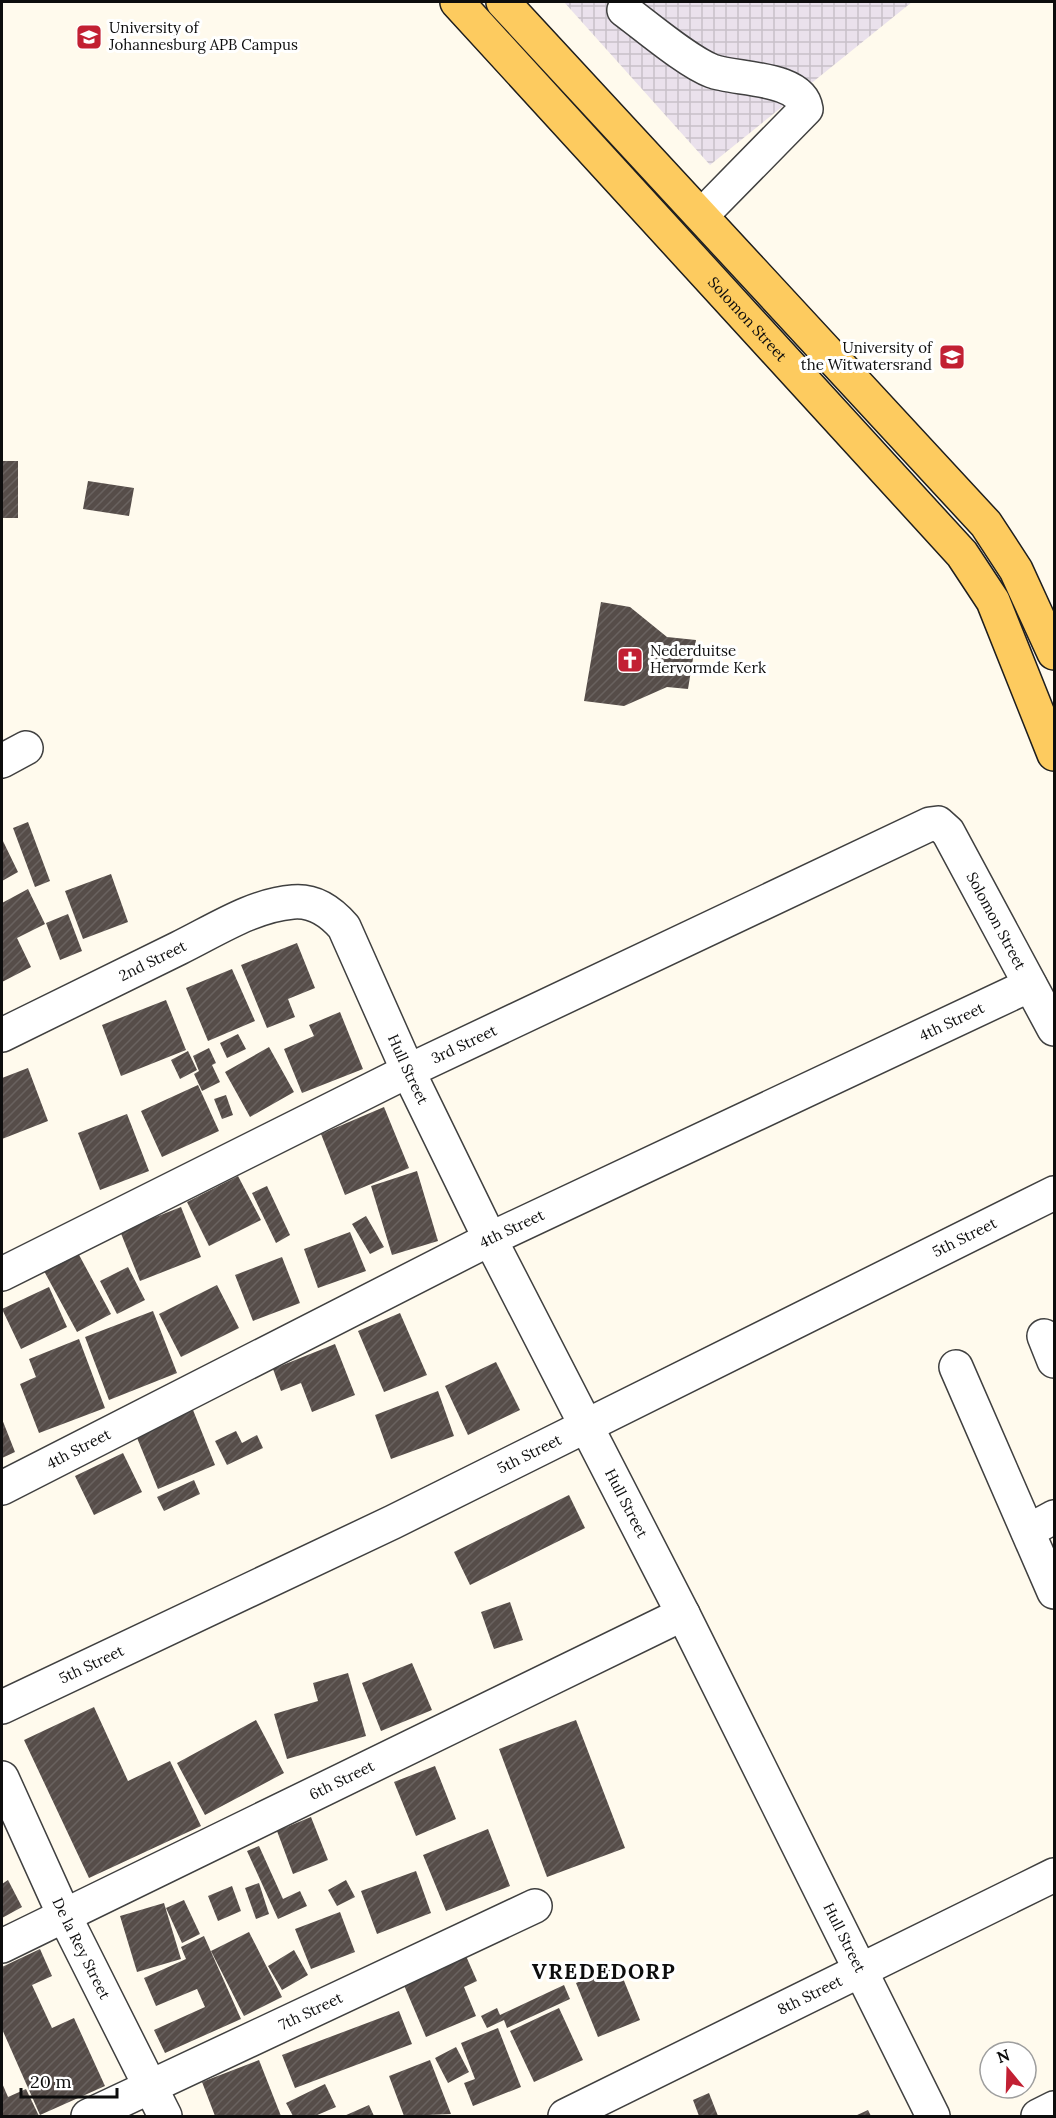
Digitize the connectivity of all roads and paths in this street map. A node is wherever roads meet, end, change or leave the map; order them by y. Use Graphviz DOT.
graph roads {
  1 [pos="457,2"];
  2 [pos="503,2"];
  3 [pos="624,10"];
  4 [pos="702,215"];
  5 [pos="1054,652"];
  6 [pos="1054,754"];
  7 [pos="930,824"];
  8 [pos="308,902"];
  9 [pos="1030,985"];
  10 [pos="1054,1029"];
  11 [pos="2,1035"];
  12 [pos="408,1071"];
  13 [pos="1054,1193"];
  14 [pos="490,1239"];
  15 [pos="2,1274"];
  16 [pos="956,1367"];
  17 [pos="584,1426"];
  18 [pos="2,1488"];
  19 [pos="1041,1524"];
  20 [pos="1054,1592"];
  21 [pos="683,1614"];
  22 [pos="2,1707"];
  23 [pos="2,1778"];
  24 [pos="1054,1875"];
  25 [pos="535,1906"];
  26 [pos="64,1915"];
  27 [pos="2,1946"];
  28 [pos="859,1971"];
  29 [pos="150,2086"];
  30 [pos="1054,2109"];
  31 [pos="88,2116"];
  32 [pos="165,2116"];
  33 [pos="565,2116"];
  34 [pos="933,2116"];
  35 [pos="1038,2116"];
  1 -- 6 [label="main road, Solomon Street"];
  2 -- 4 [label="main road"];
  3 -- 4 [label="street"];
  4 -- 5 [label="main road"];
  7 -- 9 [label="street, Solomon Street"];
  7 -- 12 [label="street, 3rd Street"];
  8 -- 11 [label="street, 2nd Street"];
  8 -- 12 [label="street, Hull Street"];
  9 -- 10 [label="street, Solomon Street"];
  9 -- 14 [label="street, 4th Street"];
  12 -- 14 [label="street, Hull Street"];
  12 -- 15 [label="street, 3rd Street"];
  13 -- 17 [label="street, 5th Street"];
  14 -- 17 [label="street, Hull Street"];
  14 -- 18 [label="street, 4th Street"];
  16 -- 19 [label="street"];
  17 -- 21 [label="street, Hull Street"];
  17 -- 22 [label="street, 5th Street"];
  19 -- 20 [label="street"];
  21 -- 26 [label="street, 6th Street"];
  21 -- 28 [label="street, Hull Street"];
  23 -- 26 [label="street, De la Rey Street"];
  24 -- 28 [label="street, 8th Street"];
  25 -- 29 [label="street, 7th Street"];
  26 -- 27 [label="street, 6th Street"];
  26 -- 29 [label="street, De la Rey Street"];
  28 -- 33 [label="street, 8th Street"];
  28 -- 34 [label="street, Hull Street"];
  29 -- 31 [label="street, 7th Street"];
  29 -- 32 [label="street, De la Rey Street"];
  30 -- 35 [label="street"];
}
